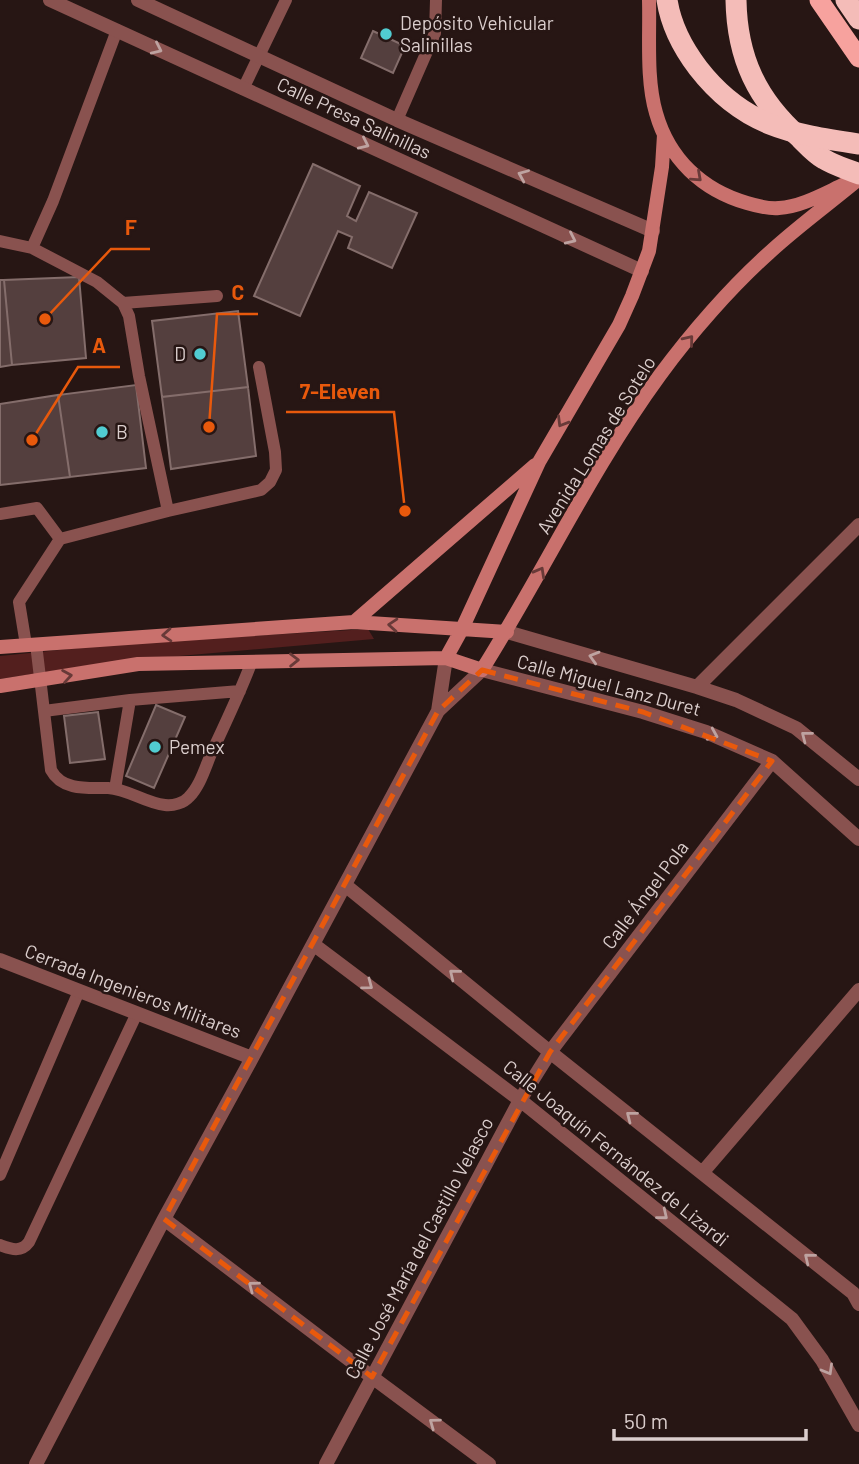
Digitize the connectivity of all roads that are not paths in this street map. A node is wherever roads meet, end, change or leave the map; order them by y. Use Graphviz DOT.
graph roads {
  1 [pos="50,0"];
  2 [pos="138,0"];
  3 [pos="286,0"];
  4 [pos="436,0"];
  5 [pos="649,0"];
  6 [pos="668,0"];
  7 [pos="736,0"];
  8 [pos="819,0"];
  9 [pos="846,0"];
  10 [pos="859,19"];
  11 [pos="117,30"];
  12 [pos="650,49"];
  13 [pos="258,56"];
  14 [pos="859,58"];
  15 [pos="243,89"];
  16 [pos="397,120"];
  17 [pos="664,135"];
  18 [pos="859,144"];
  19 [pos="859,177"];
  20 [pos="653,231"];
  21 [pos="0,241"];
  22 [pos="32,248"];
  23 [pos="642,271"];
  24 [pos="217,296"];
  25 [pos="122,303"];
  26 [pos="259,367"];
  27 [pos="539,462"];
  28 [pos="168,511"];
  29 [pos="0,514"];
  30 [pos="859,524"];
  31 [pos="60,538"];
  32 [pos="354,622"];
  33 [pos="462,629"];
  34 [pos="507,632"];
  35 [pos="31,644"];
  36 [pos="0,647"];
  37 [pos="446,658"];
  38 [pos="252,661"];
  39 [pos="482,670"];
  40 [pos="42,680"];
  41 [pos="0,686"];
  42 [pos="697,687"];
  43 [pos="240,691"];
  44 [pos="130,700"];
  45 [pos="44,710"];
  46 [pos="438,712"];
  47 [pos="772,761"];
  48 [pos="859,779"];
  49 [pos="115,789"];
  50 [pos="859,839"];
  51 [pos="345,885"];
  52 [pos="313,944"];
  53 [pos="0,960"];
  54 [pos="859,990"];
  55 [pos="79,991"];
  56 [pos="137,1013"];
  57 [pos="550,1052"];
  58 [pos="252,1058"];
  59 [pos="520,1100"];
  60 [pos="702,1172"];
  61 [pos="0,1175"];
  62 [pos="164,1219"];
  63 [pos="0,1245"];
  64 [pos="857,1294"];
  65 [pos="372,1377"];
  66 [pos="859,1425"];
  67 [pos="36,1464"];
  68 [pos="326,1464"];
  69 [pos="489,1464"];
  1 -- 11 [label="street, Calle Presa Salinillas"];
  2 -- 13 [label="street, Calle Presa Salinillas"];
  3 -- 13 [label="lane"];
  4 -- 16 [label="lane"];
  5 -- 12 [label="main road"];
  6 -- 12 [label="main road"];
  6 -- 18 [label="highway, bridge"];
  7 -- 19 [label="highway"];
  8 -- 14 [label="highway"];
  9 -- 10 [label="highway"];
  11 -- 15 [label="street, Calle Presa Salinillas, one-way"];
  11 -- 22 [label="lane"];
  12 -- 17 [label="main road"];
  13 -- 15 [label="lane"];
  13 -- 16 [label="street, Calle Presa Salinillas"];
  15 -- 23 [label="street, Calle Presa Salinillas, one-way"];
  20 -- 16 [label="street, Calle Presa Salinillas, one-way"];
  17 -- 19 [label="main road, one-way"];
  17 -- 20 [label="main road, Avenida Lomas de Sotelo"];
  34 -- 19 [label="main road, Avenida Lomas de Sotelo, one-way"];
  20 -- 23 [label="main road, Avenida Lomas de Sotelo"];
  21 -- 22 [label="lane"];
  22 -- 25 [label="lane"];
  23 -- 27 [label="main road, Avenida Lomas de Sotelo, one-way"];
  24 -- 25 [label="lane"];
  25 -- 28 [label="lane"];
  26 -- 28 [label="lane"];
  27 -- 32 [label="main road"];
  27 -- 33 [label="main road, Avenida Lomas de Sotelo"];
  28 -- 31 [label="lane"];
  29 -- 31 [label="lane"];
  30 -- 42 [label="street"];
  31 -- 35 [label="lane"];
  33 -- 32 [label="main road, one-way"];
  32 -- 35 [label="main road, one-way"];
  33 -- 34 [label="main road"];
  33 -- 37 [label="main road, Avenida Lomas de Sotelo"];
  34 -- 39 [label="main road, Avenida Lomas de Sotelo"];
  42 -- 34 [label="street, Calle Miguel Lanz Duret, one-way"];
  35 -- 36 [label="main road"];
  35 -- 40 [label="lane"];
  38 -- 37 [label="main road, one-way"];
  37 -- 39 [label="main road"];
  37 -- 46 [label="street"];
  40 -- 38 [label="main road, one-way"];
  38 -- 43 [label="lane"];
  39 -- 46 [label="street"];
  39 -- 47 [label="street, Calle Miguel Lanz Duret, one-way"];
  40 -- 41 [label="main road"];
  40 -- 45 [label="lane"];
  48 -- 42 [label="street, Calle Miguel Lanz Duret, one-way"];
  43 -- 44 [label="lane"];
  43 -- 49 [label="lane"];
  44 -- 45 [label="lane"];
  44 -- 49 [label="lane"];
  45 -- 49 [label="lane"];
  46 -- 51 [label="street"];
  47 -- 50 [label="street, Calle Miguel Lanz Duret"];
  47 -- 57 [label="street, Calle Ángel Pola"];
  51 -- 52 [label="street"];
  57 -- 51 [label="street, Calle Joaquín Fernández de Lizardi, one-way"];
  52 -- 58 [label="street"];
  52 -- 59 [label="street, Calle Joaquín Fernández de Lizardi, one-way"];
  53 -- 55 [label="street, Cerrada Ingenieros Militares"];
  54 -- 60 [label="street"];
  55 -- 56 [label="street, Cerrada Ingenieros Militares"];
  55 -- 61 [label="lane"];
  56 -- 58 [label="street, Cerrada Ingenieros Militares"];
  56 -- 63 [label="lane"];
  57 -- 59 [label="street, Calle José María del Castillo Velasco"];
  60 -- 57 [label="street, Calle Joaquín Fernández de Lizardi, one-way"];
  58 -- 62 [label="street"];
  59 -- 65 [label="street, Calle José María del Castillo Velasco"];
  59 -- 66 [label="street, Calle Joaquín Fernández de Lizardi, one-way"];
  64 -- 60 [label="street, Calle Joaquín Fernández de Lizardi, one-way"];
  65 -- 62 [label="street, one-way"];
  62 -- 67 [label="street"];
  65 -- 68 [label="street, Calle José María del Castillo Velasco"];
  69 -- 65 [label="street, one-way"];
}
